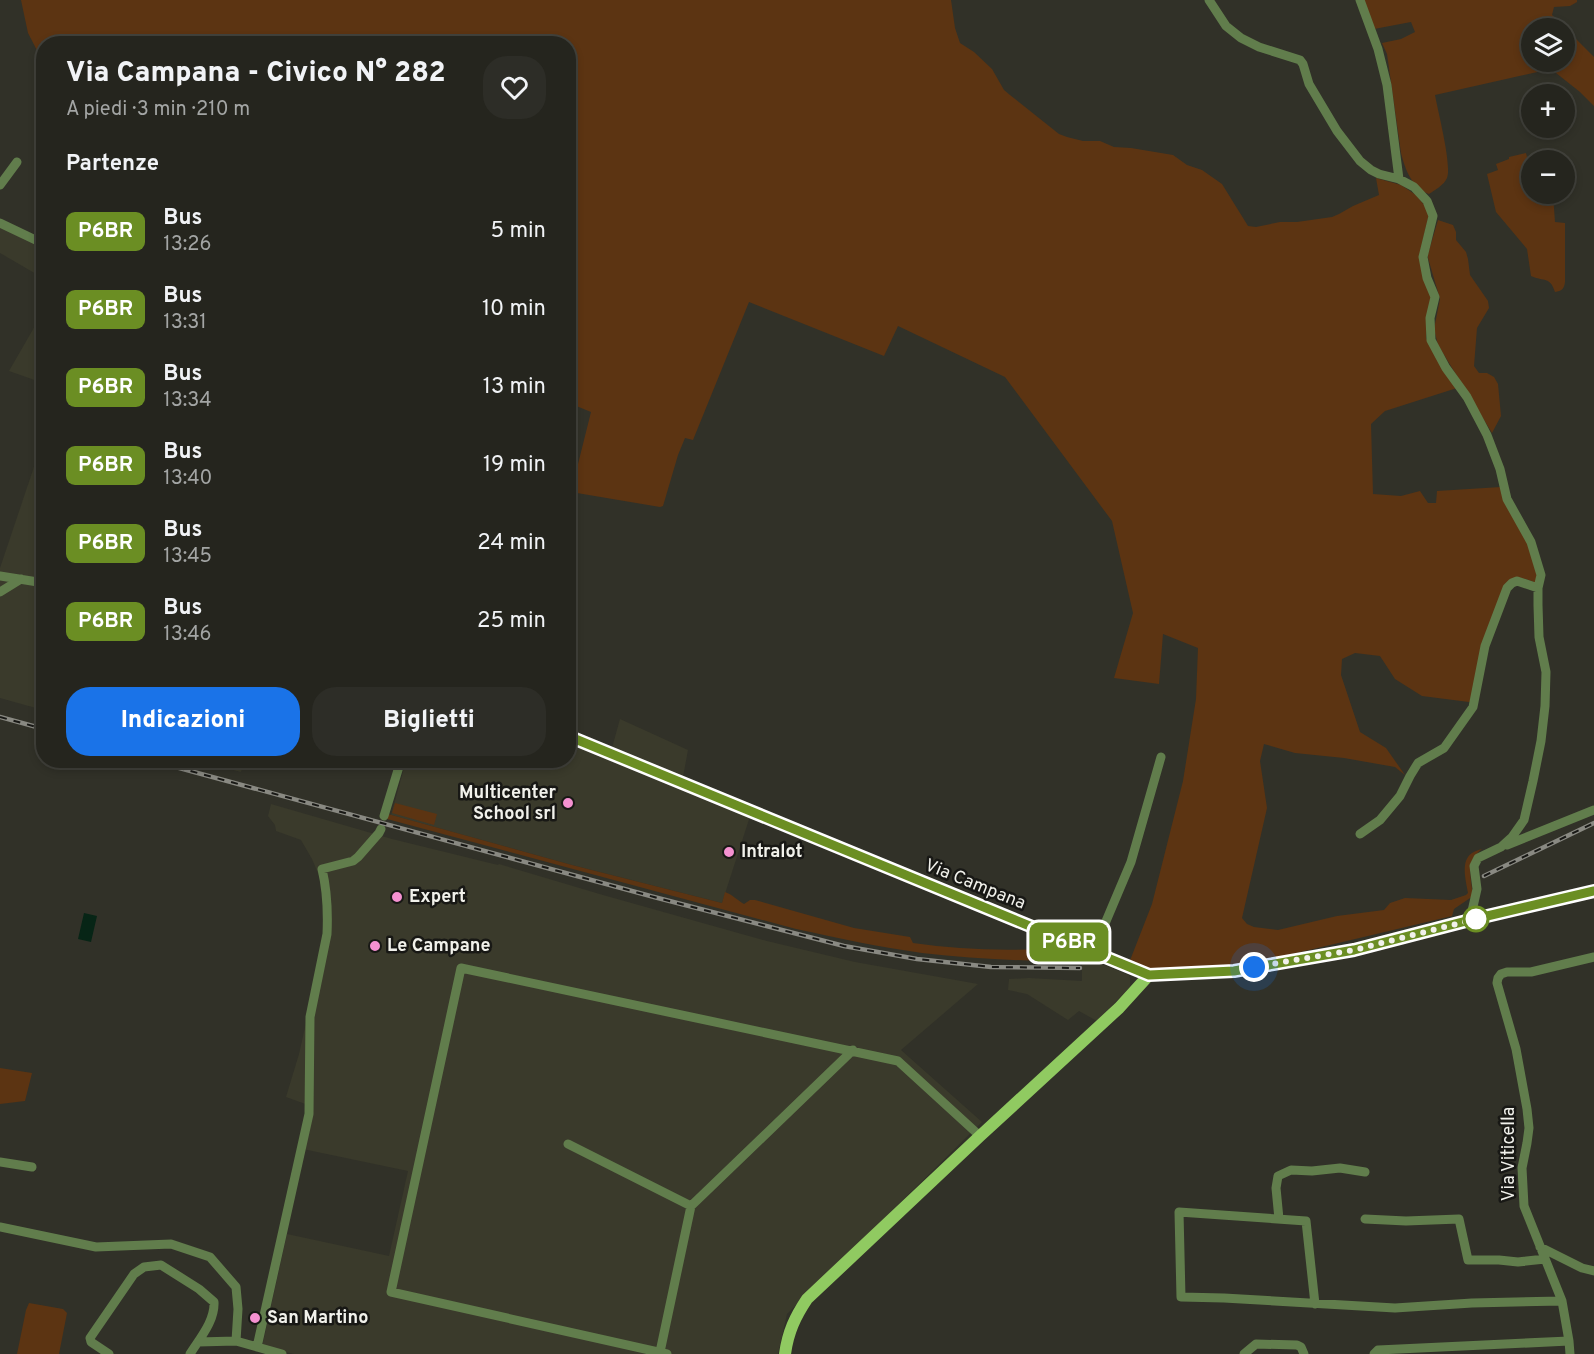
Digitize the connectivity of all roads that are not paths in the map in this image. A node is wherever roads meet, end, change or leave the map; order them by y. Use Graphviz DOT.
graph roads {
  1 [pos="1209,0"];
  2 [pos="1360,0"];
  3 [pos="17,162"];
  4 [pos="1399,179"];
  5 [pos="0,185"];
  6 [pos="0,223"];
  7 [pos="36,240"];
  8 [pos="0,576"];
  9 [pos="21,579"];
  10 [pos="36,582"];
  11 [pos="1538,588"];
  12 [pos="0,592"];
  13 [pos="576,739"];
  14 [pos="1161,757"];
  15 [pos="399,768"];
  16 [pos="1594,810"];
  17 [pos="384,816"];
  18 [pos="381,829"];
  19 [pos="1360,834"];
  20 [pos="1501,847"];
  21 [pos="1594,891"];
  22 [pos="1470,920"];
  23 [pos="1093,952"];
  24 [pos="1594,957"];
  25 [pos="1149,975"];
  26 [pos="853,1050"];
  27 [pos="980,1136"];
  28 [pos="568,1144"];
  29 [pos="0,1162"];
  30 [pos="32,1167"];
  31 [pos="1365,1172"];
  32 [pos="691,1206"];
  33 [pos="1279,1219"];
  34 [pos="1365,1219"];
  35 [pos="0,1227"];
  36 [pos="1540,1247"];
  37 [pos="1545,1258"];
  38 [pos="1594,1271"];
  39 [pos="1562,1301"];
  40 [pos="1315,1304"];
  41 [pos="236,1341"];
  42 [pos="1569,1341"];
  43 [pos="198,1342"];
  44 [pos="257,1347"];
  45 [pos="664,1353"];
  46 [pos="109,1354"];
  47 [pos="190,1354"];
  48 [pos="282,1354"];
  49 [pos="785,1354"];
  50 [pos="1245,1354"];
  51 [pos="1304,1354"];
  52 [pos="1374,1354"];
  53 [pos="1570,1354"];
  1 -- 4 [label="street"];
  2 -- 4 [label="street"];
  3 -- 5 [label="street"];
  4 -- 11 [label="street"];
  6 -- 7 [label="street"];
  8 -- 9 [label="street"];
  9 -- 10 [label="street"];
  9 -- 12 [label="street"];
  11 -- 19 [label="street"];
  11 -- 20 [label="street"];
  13 -- 23 [label="street, Via Campana"];
  14 -- 23 [label="street"];
  15 -- 17 [label="street"];
  16 -- 20 [label="street"];
  18 -- 44 [label="street"];
  20 -- 22 [label="street"];
  21 -- 22 [label="main road, Via Campana"];
  22 -- 25 [label="main road, Via Campana"];
  23 -- 25 [label="street, Via Campana"];
  24 -- 36 [label="street, Via Viticella"];
  25 -- 27 [label="main road"];
  26 -- 27 [label="street"];
  26 -- 32 [label="street"];
  26 -- 45 [label="street"];
  27 -- 49 [label="main road"];
  28 -- 32 [label="street"];
  29 -- 30 [label="street"];
  31 -- 33 [label="street"];
  32 -- 45 [label="street"];
  33 -- 40 [label="street"];
  33 -- 40 [label="street"];
  34 -- 37 [label="street"];
  35 -- 41 [label="street"];
  36 -- 37 [label="street, Via Viticella"];
  36 -- 38 [label="street"];
  37 -- 39 [label="street, Via Viticella"];
  39 -- 40 [label="street"];
  39 -- 42 [label="street, Via Viticella"];
  41 -- 43 [label="street"];
  41 -- 44 [label="street"];
  42 -- 52 [label="street"];
  42 -- 53 [label="street, Via Viticella"];
  43 -- 46 [label="street"];
  43 -- 47 [label="street"];
  44 -- 48 [label="street"];
  50 -- 51 [label="street"];
}
